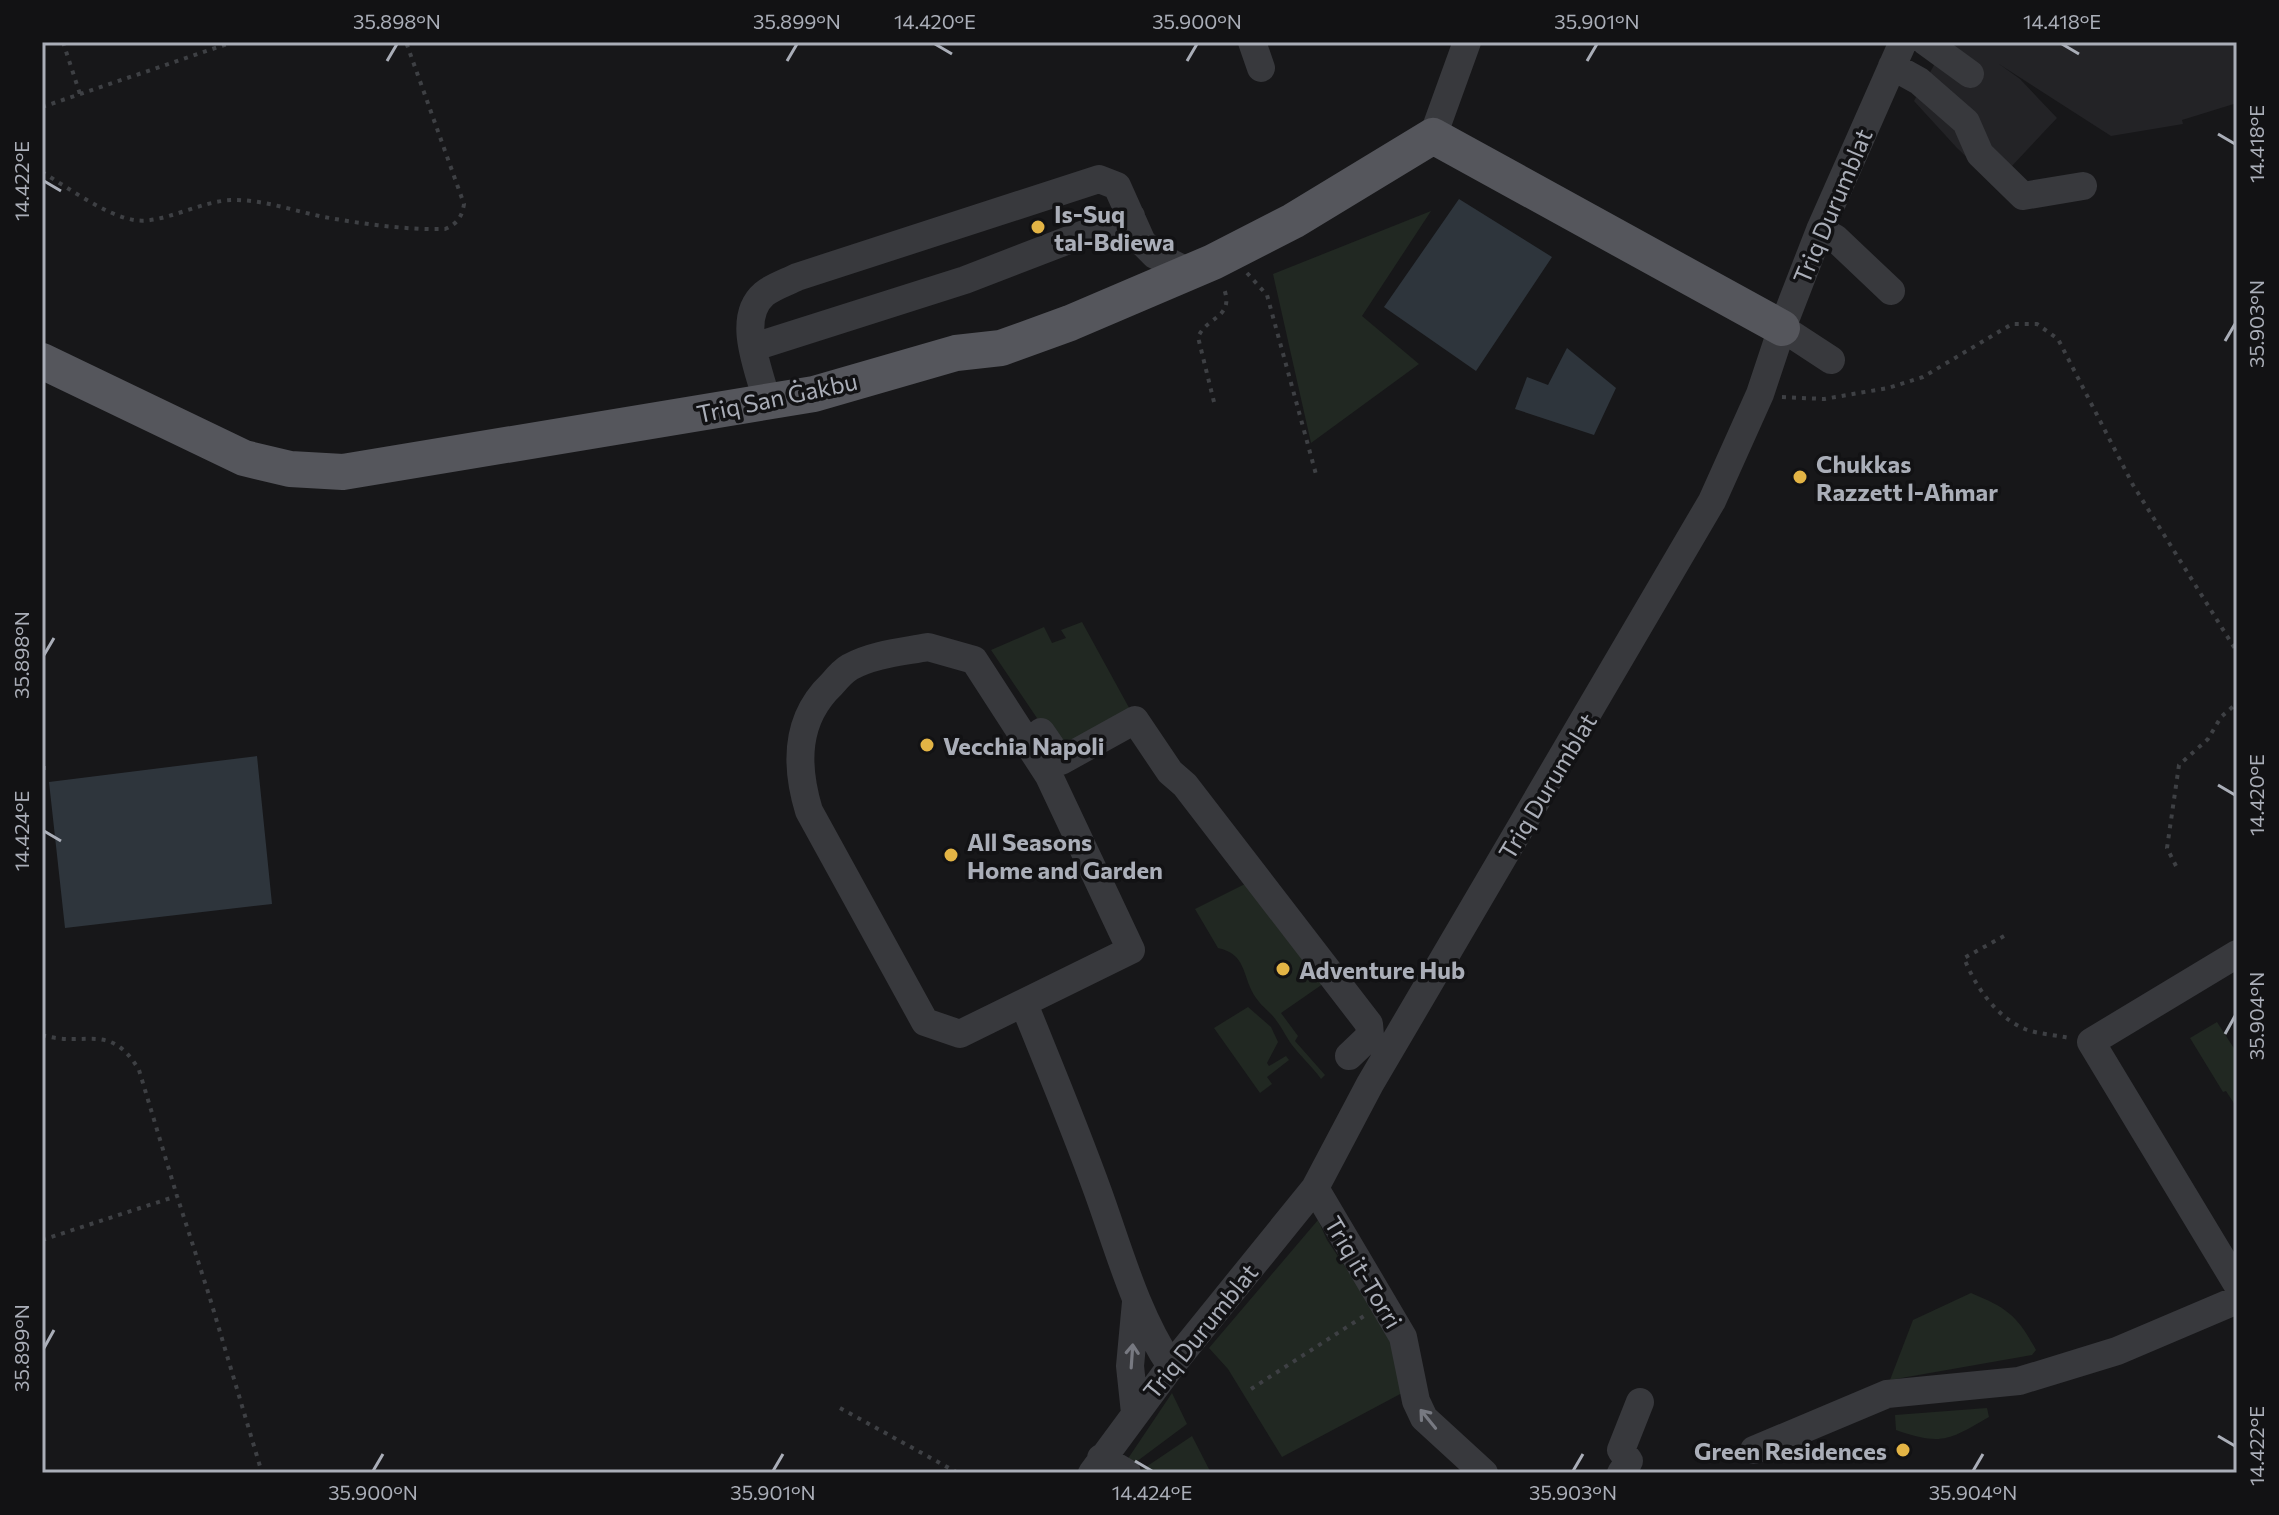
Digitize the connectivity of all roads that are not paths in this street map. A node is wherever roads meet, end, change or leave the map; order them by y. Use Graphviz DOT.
graph roads {
  1 [pos="1467,42"];
  2 [pos="1926,42"];
  3 [pos="1898,54"];
  4 [pos="1970,74"];
  5 [pos="1433,136"];
  6 [pos="2083,186"];
  7 [pos="1131,216"];
  8 [pos="1820,230"];
  9 [pos="1211,262"];
  10 [pos="1891,291"];
  11 [pos="1782,328"];
  12 [pos="754,347"];
  13 [pos="1831,360"];
  14 [pos="42,361"];
  15 [pos="767,402"];
  16 [pos="986,648"];
  17 [pos="2237,954"];
  18 [pos="1024,1004"];
  19 [pos="1349,1056"];
  20 [pos="1315,1188"];
  21 [pos="2237,1284"];
  22 [pos="1137,1300"];
  23 [pos="2237,1300"];
  24 [pos="1171,1366"];
  25 [pos="1640,1402"];
  26 [pos="1135,1413"];
  27 [pos="1762,1455"];
  28 [pos="1096,1466"];
  29 [pos="1127,1473"];
  30 [pos="1484,1473"];
  31 [pos="1621,1473"];
  1 -- 5 [label="street"];
  2 -- 4 [label="street"];
  3 -- 6 [label="street"];
  3 -- 8 [label="street, Triq Durumblat"];
  5 -- 9 [label="main road, Triq San Ġakbu"];
  5 -- 11 [label="main road"];
  7 -- 9 [label="street"];
  7 -- 12 [label="street"];
  7 -- 12 [label="street"];
  8 -- 10 [label="street"];
  8 -- 11 [label="street, Triq Durumblat"];
  9 -- 15 [label="main road, Triq San Ġakbu"];
  11 -- 13 [label="street"];
  11 -- 20 [label="street, Triq Durumblat"];
  12 -- 15 [label="street"];
  14 -- 15 [label="main road, Triq San Ġakbu"];
  16 -- 19 [label="street"];
  17 -- 21 [label="street"];
  18 -- 18 [label="street"];
  18 -- 22 [label="street"];
  20 -- 24 [label="street, Triq Durumblat"];
  30 -- 20 [label="street, Triq it-Torri, one-way"];
  22 -- 24 [label="street"];
  26 -- 22 [label="street, one-way"];
  23 -- 27 [label="street"];
  24 -- 26 [label="street, Triq Durumblat"];
  25 -- 31 [label="street"];
  26 -- 28 [label="street, Triq Durumblat"];
  28 -- 29 [label="street"];
}
